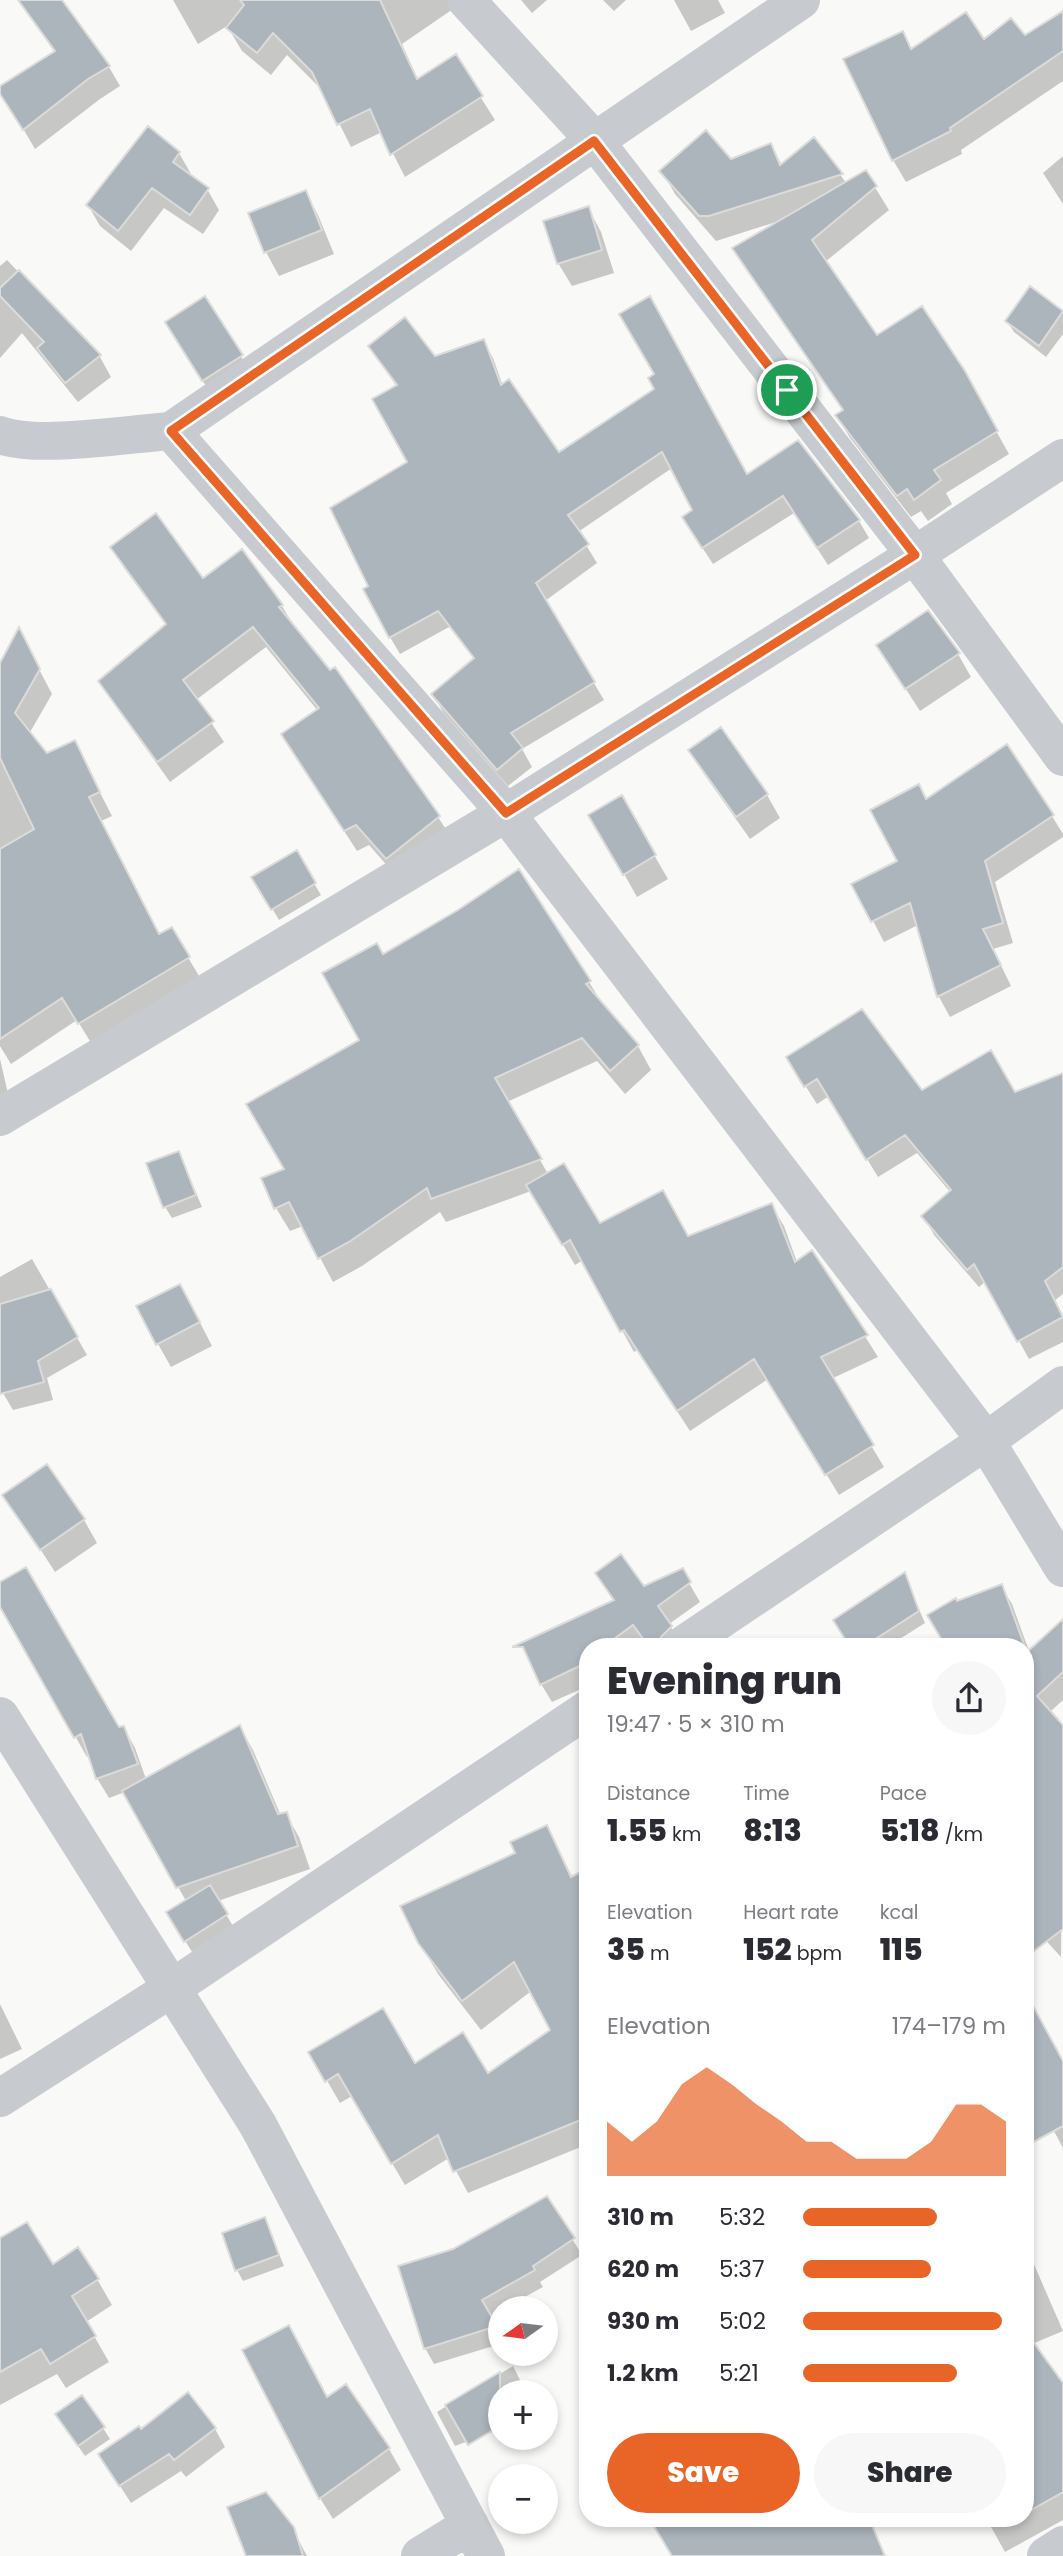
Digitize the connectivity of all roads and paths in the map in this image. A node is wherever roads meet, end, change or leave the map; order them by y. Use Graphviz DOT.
graph roads {
  1 [pos="466,0"];
  2 [pos="801,0"];
  3 [pos="594,141"];
  4 [pos="171,431"];
  5 [pos="0,435"];
  6 [pos="1063,458"];
  7 [pos="915,555"];
  8 [pos="1063,757"];
  9 [pos="506,813"];
  10 [pos="0,1117"];
  11 [pos="1063,1385"];
  12 [pos="986,1441"];
  13 [pos="1063,1568"];
  14 [pos="693,1638"];
  15 [pos="579,1715"];
  16 [pos="0,1716"];
  17 [pos="172,1988"];
  18 [pos="0,2098"];
  19 [pos="478,2540"];
  20 [pos="1063,2545"];
  21 [pos="420,2556"];
  22 [pos="1046,2556"];
  1 -- 3 [label="street"];
  2 -- 3 [label="street"];
  3 -- 4 [label="street"];
  3 -- 7 [label="street"];
  4 -- 5 [label="street"];
  4 -- 9 [label="street"];
  6 -- 7 [label="street"];
  7 -- 8 [label="street"];
  7 -- 9 [label="street"];
  9 -- 10 [label="street"];
  9 -- 12 [label="street"];
  11 -- 12 [label="street"];
  12 -- 13 [label="street"];
  12 -- 14 [label="street"];
  15 -- 17 [label="street"];
  16 -- 17 [label="street"];
  17 -- 18 [label="street"];
  17 -- 19 [label="street"];
  19 -- 21 [label="street"];
  20 -- 22 [label="street"];
}
